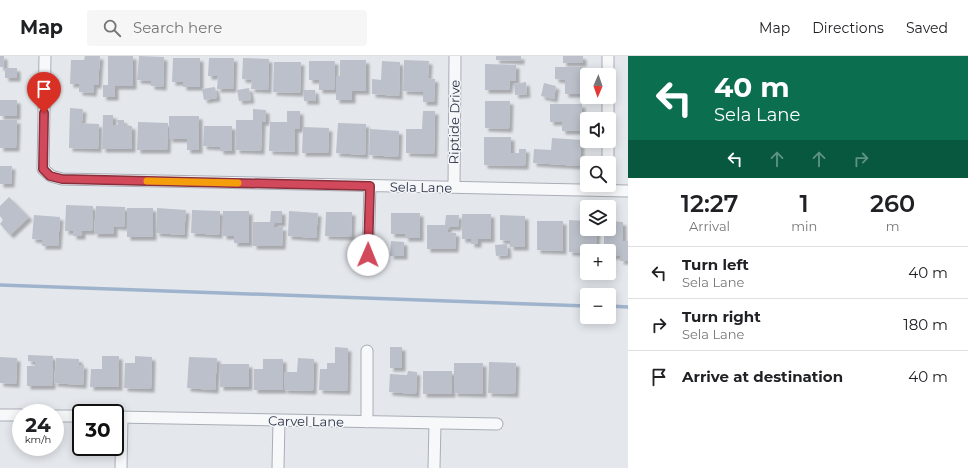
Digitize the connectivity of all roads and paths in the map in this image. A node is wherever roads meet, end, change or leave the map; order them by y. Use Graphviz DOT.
graph roads {
  1 [pos="45,56"];
  2 [pos="455,56"];
  3 [pos="608,56"];
  4 [pos="608,68"];
  5 [pos="370,186"];
  6 [pos="454,187"];
  7 [pos="580,188"];
  8 [pos="616,189"];
  9 [pos="628,191"];
  10 [pos="368,255"];
  11 [pos="367,351"];
  12 [pos="0,415"];
  13 [pos="12,415"];
  14 [pos="124,417"];
  15 [pos="279,421"];
  16 [pos="367,422"];
  17 [pos="435,423"];
  18 [pos="497,424"];
  19 [pos="120,456"];
  20 [pos="121,468"];
  21 [pos="278,468"];
  22 [pos="434,468"];
  1 -- 5 [label="street, Sela Lane"];
  2 -- 6 [label="street, Riptide Drive"];
  3 -- 4 [label="street"];
  5 -- 6 [label="street, Sela Lane"];
  5 -- 10 [label="street"];
  6 -- 7 [label="street, Sela Lane"];
  8 -- 9 [label="street, Sela Lane"];
  11 -- 16 [label="street"];
  12 -- 13 [label="street"];
  14 -- 15 [label="street, Carvel Lane"];
  15 -- 16 [label="street, Carvel Lane"];
  15 -- 21 [label="street"];
  16 -- 17 [label="street, Carvel Lane"];
  17 -- 18 [label="street, Carvel Lane"];
  17 -- 22 [label="street"];
  19 -- 20 [label="street"];
}
